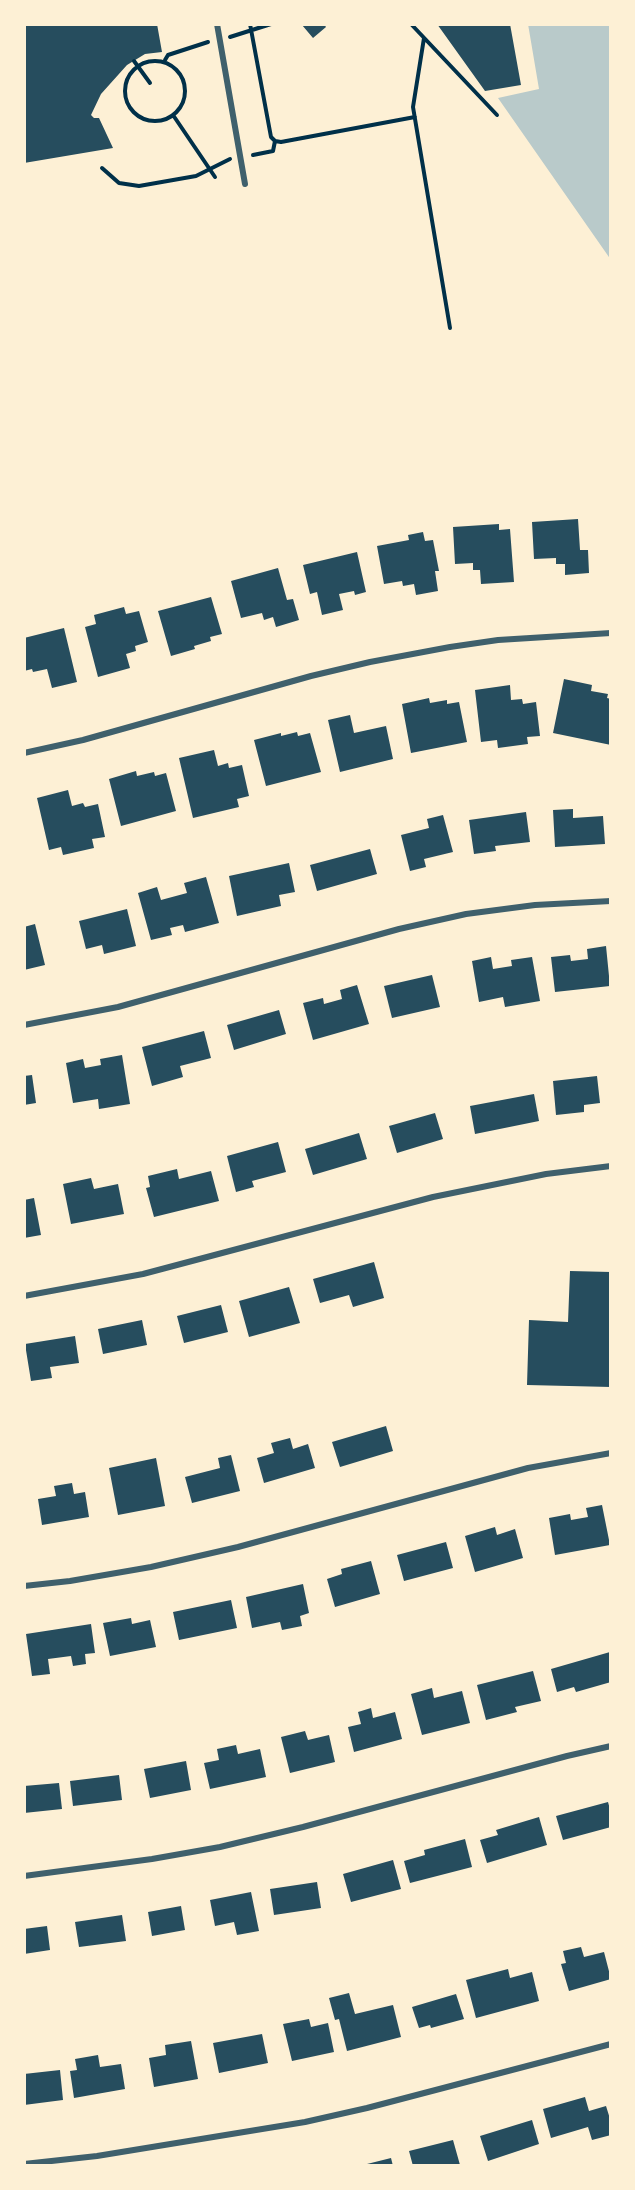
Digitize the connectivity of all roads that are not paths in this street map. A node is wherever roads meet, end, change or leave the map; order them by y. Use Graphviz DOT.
graph roads {
  1 [pos="217,24"];
  2 [pos="245,184"];
  3 [pos="611,633"];
  4 [pos="24,753"];
  5 [pos="611,901"];
  6 [pos="24,1025"];
  7 [pos="611,1166"];
  8 [pos="24,1296"];
  9 [pos="611,1453"];
  10 [pos="24,1587"];
  11 [pos="611,1746"];
  12 [pos="24,1876"];
  13 [pos="611,2044"];
  14 [pos="24,2164"];
  1 -- 2 [label="street"];
  3 -- 4 [label="street"];
  5 -- 6 [label="street"];
  7 -- 8 [label="street"];
  9 -- 10 [label="street"];
  11 -- 12 [label="street"];
  13 -- 14 [label="street"];
}
